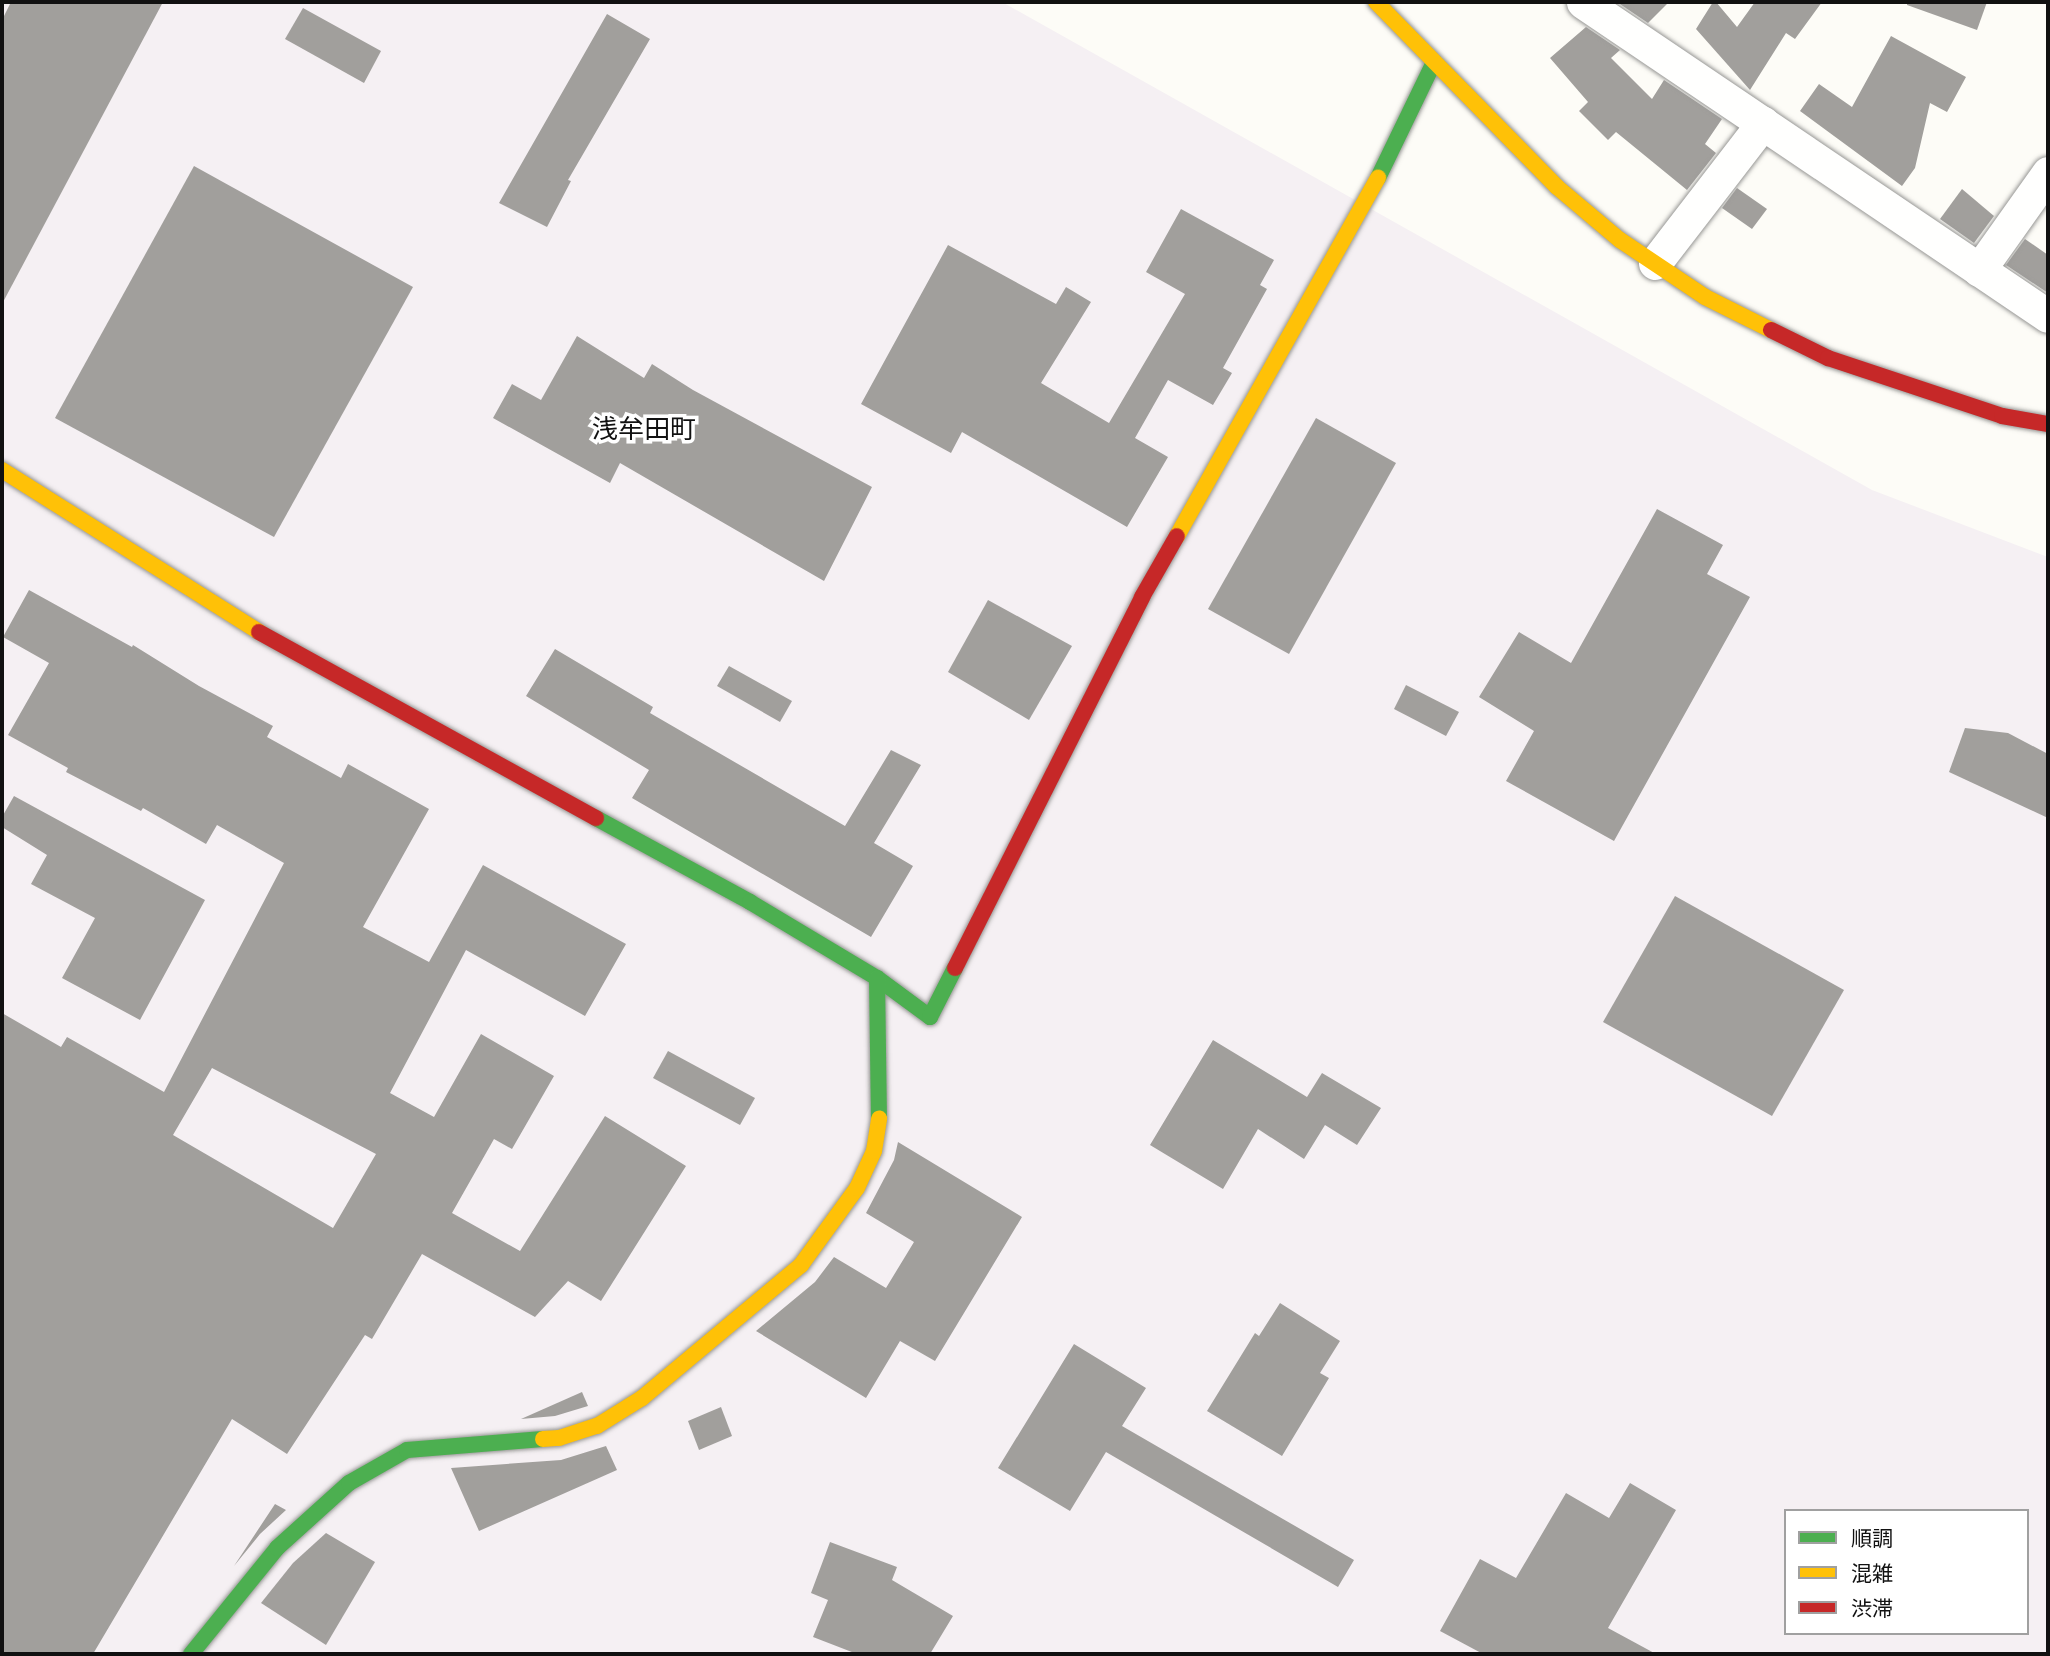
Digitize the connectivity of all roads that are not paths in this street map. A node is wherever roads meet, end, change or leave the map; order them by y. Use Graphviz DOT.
graph roads {
  1 [pos="1376,2"];
  2 [pos="1583,2"];
  3 [pos="1434,62"];
  4 [pos="1763,123"];
  5 [pos="2048,173"];
  6 [pos="1655,263"];
  7 [pos="1979,270"];
  8 [pos="2048,316"];
  9 [pos="2048,424"];
  10 [pos="2,470"];
  11 [pos="877,978"];
  12 [pos="191,1654"];
  1 -- 3 [label="street"];
  2 -- 4 [label="street"];
  3 -- 6 [label="street"];
  3 -- 11 [label="street"];
  4 -- 6 [label="street"];
  4 -- 7 [label="street"];
  5 -- 7 [label="street"];
  6 -- 9 [label="street"];
  7 -- 8 [label="street"];
  10 -- 11 [label="street"];
  11 -- 12 [label="street"];
}
